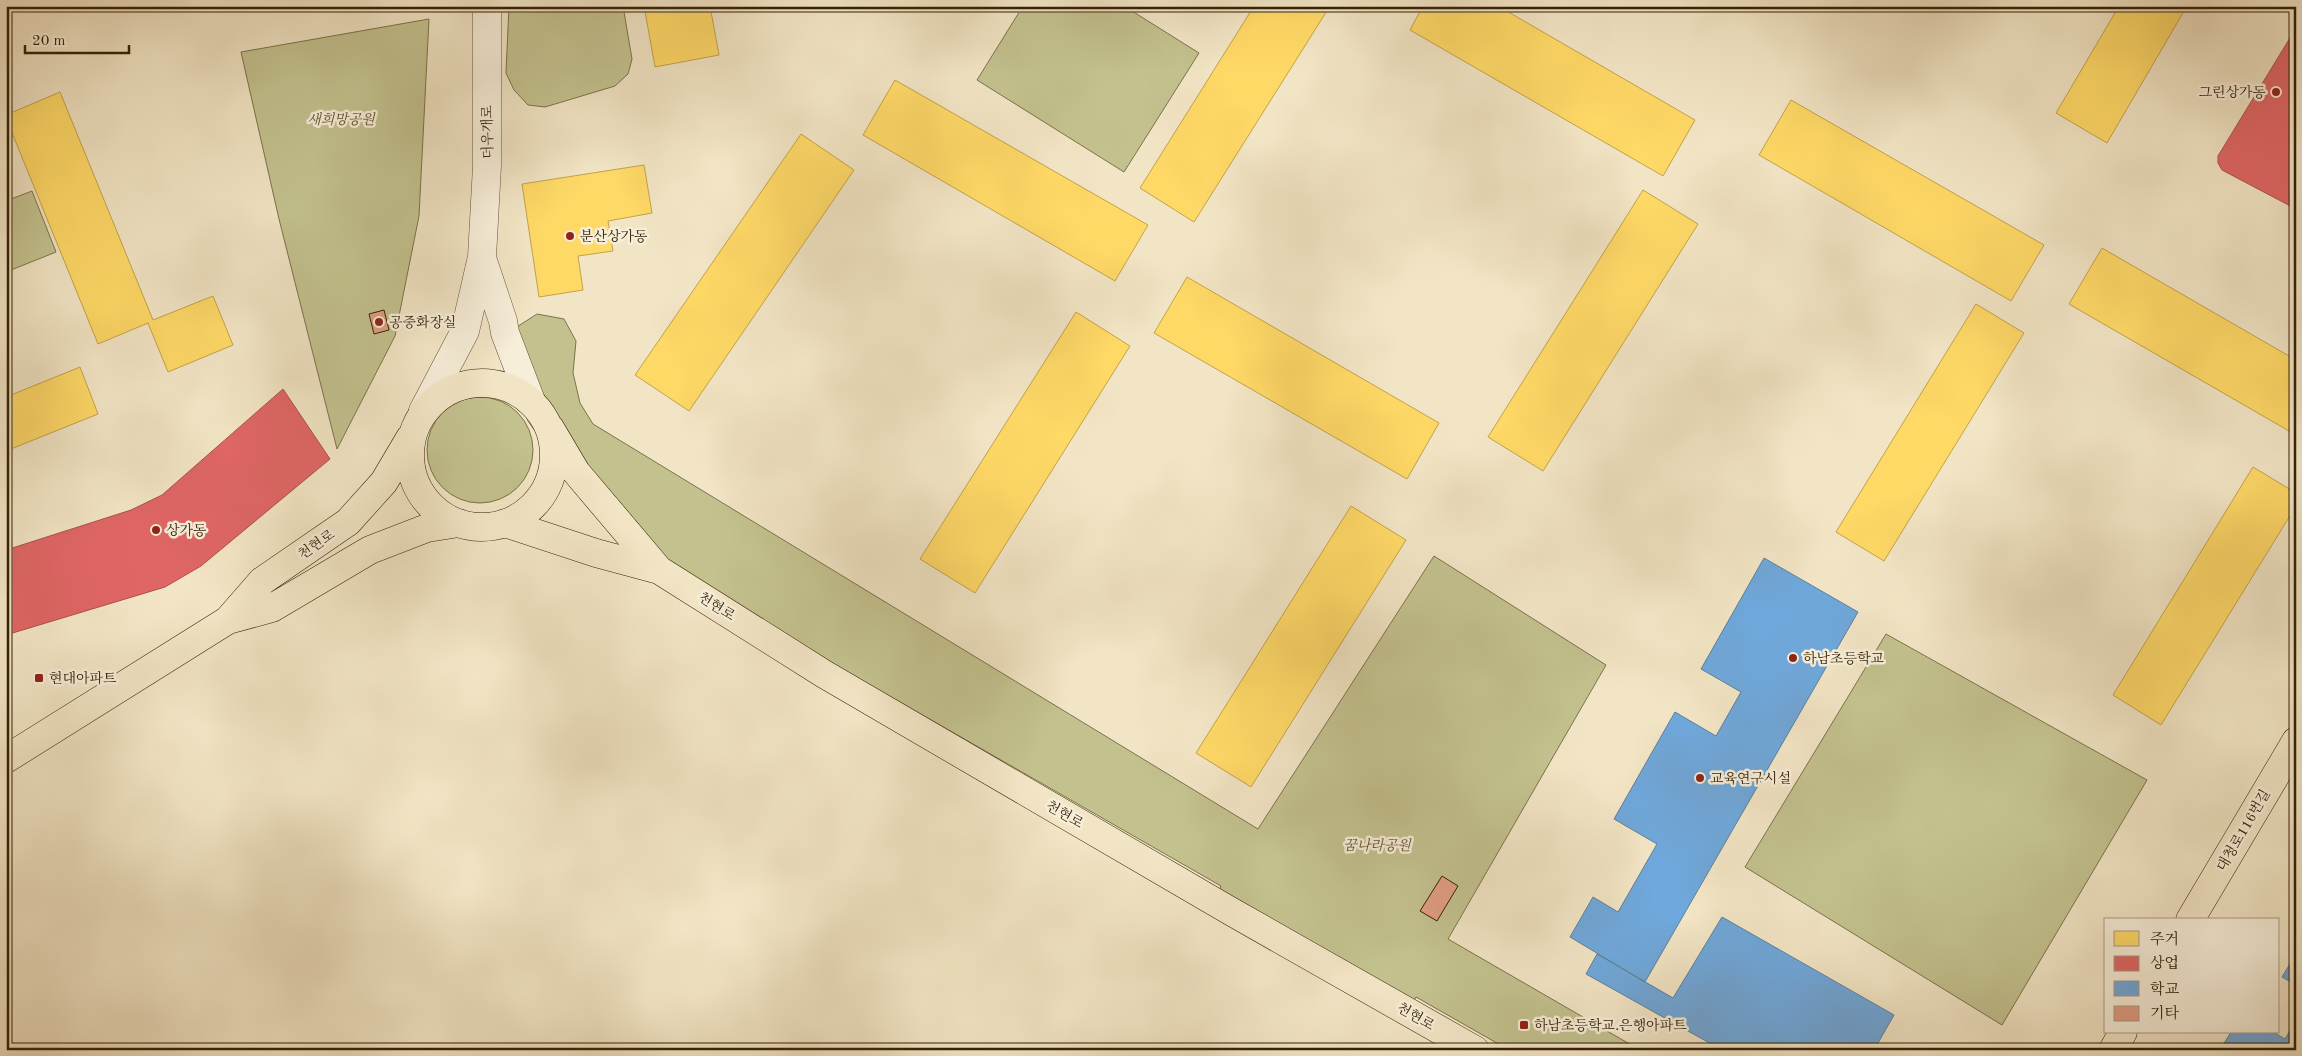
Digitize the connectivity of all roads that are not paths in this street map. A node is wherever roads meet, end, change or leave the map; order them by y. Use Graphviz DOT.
graph roads {
  1 [pos="487,6"];
  2 [pos="482,257"];
  3 [pos="531,402"];
  4 [pos="418,423"];
  5 [pos="550,428"];
  6 [pos="459,523"];
  7 [pos="505,524"];
  8 [pos="659,570"];
  9 [pos="228,620"];
  10 [pos="2296,741"];
  11 [pos="6,759"];
  12 [pos="2191,918"];
  13 [pos="2122,1034"];
  14 [pos="1475,1050"];
  15 [pos="2113,1050"];
  1 -- 2 [label="street, 더우개로"];
  2 -- 3 [label="street, 더우개로"];
  2 -- 4 [label="street, 더우개로"];
  3 -- 4 [label="main road"];
  3 -- 5 [label="main road"];
  4 -- 6 [label="main road"];
  4 -- 9 [label="main road, 천현로"];
  5 -- 7 [label="main road"];
  5 -- 8 [label="main road, 천현로"];
  6 -- 7 [label="main road"];
  6 -- 9 [label="main road, 천현로"];
  7 -- 8 [label="main road, 천현로"];
  8 -- 14 [label="main road, 천현로"];
  9 -- 11 [label="main road, 천현로"];
  10 -- 12 [label="main road, 대청로116번길"];
  13 -- 15 [label="main road"];
}
